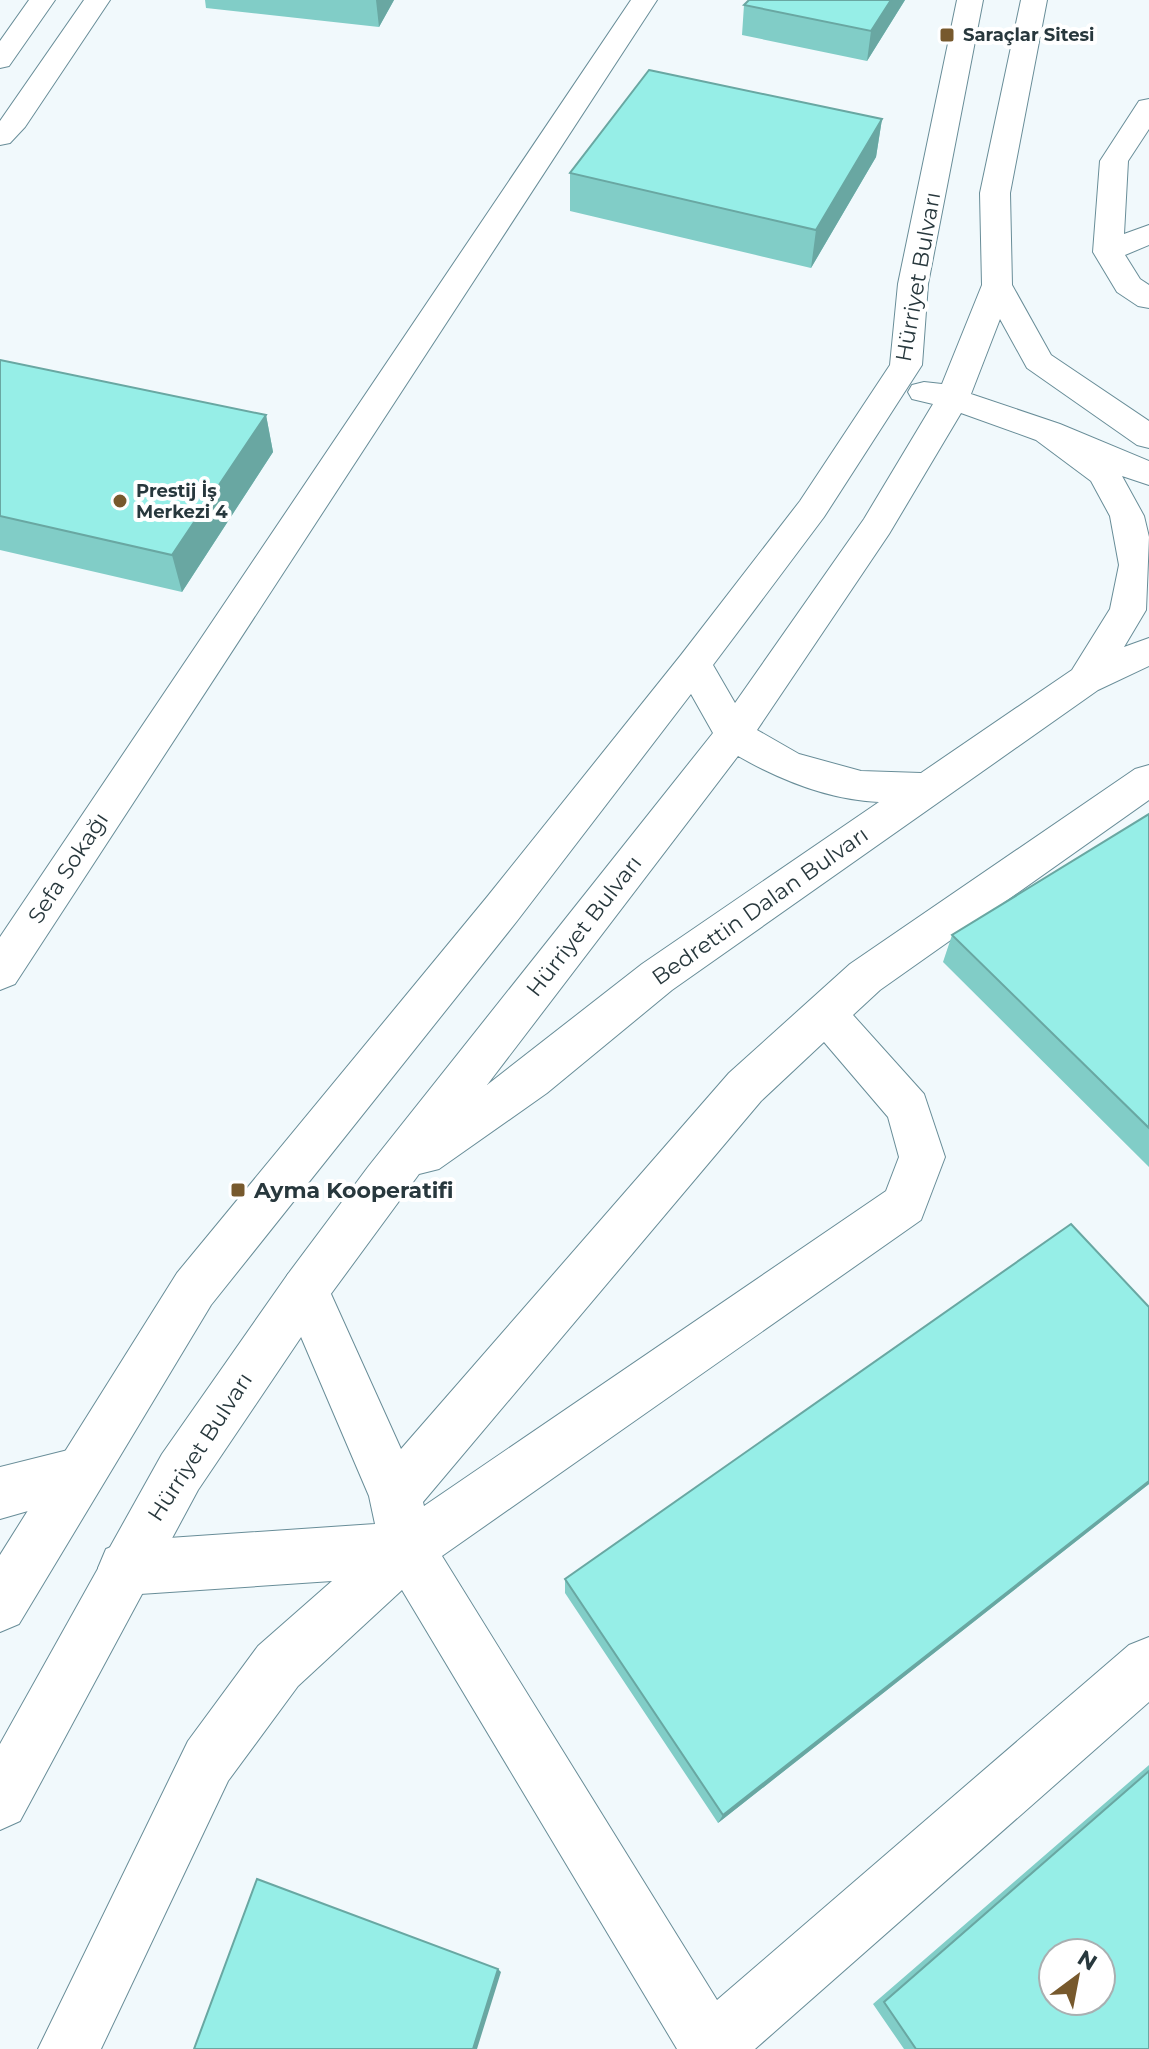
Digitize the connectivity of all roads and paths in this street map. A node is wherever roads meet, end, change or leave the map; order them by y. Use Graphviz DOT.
graph roads {
  1 [pos="42,0"];
  2 [pos="97,0"];
  3 [pos="644,0"];
  4 [pos="970,0"];
  5 [pos="1034,0"];
  6 [pos="0,60"];
  7 [pos="1149,107"];
  8 [pos="0,137"];
  9 [pos="1149,234"];
  10 [pos="1108,252"];
  11 [pos="997,285"];
  12 [pos="1149,299"];
  13 [pos="953,398"];
  14 [pos="880,405"];
  15 [pos="1048,432"];
  16 [pos="1149,437"];
  17 [pos="1149,474"];
  18 [pos="1149,651"];
  19 [pos="694,664"];
  20 [pos="1085,680"];
  21 [pos="733,735"];
  22 [pos="1149,780"];
  23 [pos="928,788"];
  24 [pos="0,972"];
  25 [pos="825,1013"];
  26 [pos="385,1182"];
  27 [pos="305,1290"];
  28 [pos="80,1473"];
  29 [pos="0,1493"];
  30 [pos="401,1522"];
  31 [pos="125,1568"];
  32 [pos="0,1605"];
  33 [pos="1149,1665"];
  34 [pos="0,1801"];
  35 [pos="711,2048"];
  36 [pos="69,2049"];
  1 -- 6 [label="main road"];
  2 -- 8 [label="main road"];
  3 -- 24 [label="main road, Sefa Sokağı"];
  4 -- 14 [label="main road, Hürriyet Bulvarı"];
  5 -- 11 [label="main road, Hürriyet Bulvarı"];
  7 -- 10 [label="main road"];
  9 -- 10 [label="main road"];
  10 -- 12 [label="main road"];
  11 -- 13 [label="main road, Hürriyet Bulvarı"];
  11 -- 16 [label="main road"];
  13 -- 14 [label="main road"];
  13 -- 15 [label="main road"];
  13 -- 21 [label="main road, Hürriyet Bulvarı"];
  14 -- 19 [label="main road, Hürriyet Bulvarı"];
  15 -- 17 [label="main road"];
  15 -- 20 [label="main road"];
  18 -- 20 [label="main road, Bedrettin Dalan Bulvarı"];
  19 -- 21 [label="main road"];
  19 -- 28 [label="main road, Hürriyet Bulvarı"];
  20 -- 23 [label="main road, Bedrettin Dalan Bulvarı"];
  21 -- 23 [label="main road"];
  21 -- 26 [label="main road, Hürriyet Bulvarı"];
  22 -- 25 [label="main road"];
  23 -- 26 [label="main road, Bedrettin Dalan Bulvarı"];
  25 -- 30 [label="main road"];
  25 -- 30 [label="main road"];
  26 -- 27 [label="main road, Hürriyet Bulvarı"];
  27 -- 30 [label="main road"];
  27 -- 31 [label="main road, Hürriyet Bulvarı"];
  28 -- 29 [label="main road"];
  28 -- 32 [label="main road, Hürriyet Bulvarı"];
  30 -- 31 [label="main road"];
  30 -- 35 [label="main road"];
  30 -- 36 [label="main road"];
  31 -- 34 [label="main road, Hürriyet Bulvarı"];
  33 -- 35 [label="main road"];
}
